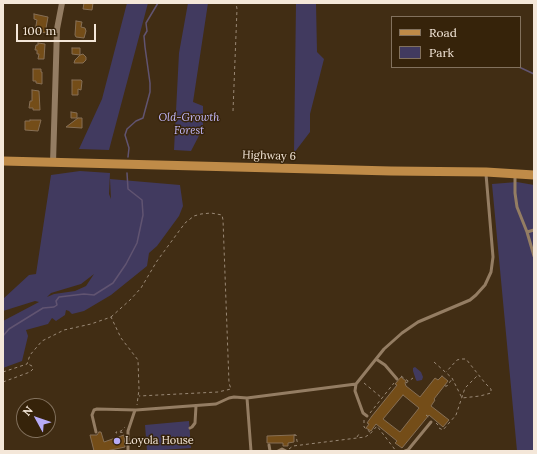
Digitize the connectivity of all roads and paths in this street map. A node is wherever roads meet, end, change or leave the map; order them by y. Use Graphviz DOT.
graph roads {
  1 [pos="62,3"];
  2 [pos="236,3"];
  3 [pos="233,111"];
  4 [pos="3,161"];
  5 [pos="53,163"];
  6 [pos="486,172"];
  7 [pos="515,174"];
  8 [pos="534,175"];
  9 [pos="534,230"];
  10 [pos="527,232"];
  11 [pos="534,256"];
  12 [pos="112,317"];
  13 [pos="376,359"];
  14 [pos="434,362"];
  15 [pos="27,364"];
  16 [pos="3,372"];
  17 [pos="446,372"];
  18 [pos="478,375"];
  19 [pos="413,378"];
  20 [pos="398,379"];
  21 [pos="453,379"];
  22 [pos="408,381"];
  23 [pos="3,382"];
  24 [pos="364,383"];
  25 [pos="356,384"];
  26 [pos="406,384"];
  27 [pos="445,386"];
  28 [pos="139,396"];
  29 [pos="247,398"];
  30 [pos="382,398"];
  31 [pos="462,398"];
  32 [pos="196,406"];
  33 [pos="136,410"];
  34 [pos="370,412"];
  35 [pos="363,413"];
  36 [pos="426,415"];
  37 [pos="367,416"];
  38 [pos="431,422"];
  39 [pos="124,427"];
  40 [pos="190,428"];
  41 [pos="96,432"];
  42 [pos="122,433"];
  43 [pos="371,433"];
  44 [pos="359,434"];
  45 [pos="294,435"];
  46 [pos="356,438"];
  47 [pos="269,445"];
  48 [pos="300,445"];
  49 [pos="128,451"];
  50 [pos="250,451"];
  51 [pos="270,451"];
  52 [pos="278,451"];
  53 [pos="286,451"];
  54 [pos="396,451"];
  55 [pos="405,451"];
  1 -- 5 [label="street"];
  2 -- 3 [label="path"];
  4 -- 5 [label="main road, Highway 6"];
  5 -- 6 [label="main road, Highway 6"];
  6 -- 7 [label="main road, Highway 6"];
  6 -- 13 [label="lane"];
  7 -- 8 [label="main road, Highway 6"];
  7 -- 10 [label="lane"];
  9 -- 10 [label="lane"];
  10 -- 11 [label="lane"];
  12 -- 15 [label="path"];
  12 -- 28 [label="path"];
  12 -- 28 [label="path"];
  13 -- 20 [label="lane"];
  13 -- 25 [label="lane"];
  14 -- 17 [label="path"];
  15 -- 16 [label="path"];
  15 -- 23 [label="path"];
  17 -- 18 [label="path"];
  17 -- 21 [label="path"];
  18 -- 31 [label="path"];
  18 -- 31 [label="path"];
  19 -- 22 [label="path"];
  20 -- 22 [label="path"];
  20 -- 30 [label="path"];
  21 -- 27 [label="path"];
  21 -- 31 [label="path"];
  22 -- 26 [label="path"];
  24 -- 30 [label="path"];
  25 -- 29 [label="lane"];
  25 -- 35 [label="lane"];
  28 -- 33 [label="path"];
  29 -- 32 [label="lane"];
  29 -- 50 [label="lane"];
  30 -- 34 [label="path"];
  31 -- 36 [label="path"];
  32 -- 33 [label="lane"];
  32 -- 40 [label="lane"];
  33 -- 41 [label="lane"];
  33 -- 49 [label="lane"];
  35 -- 37 [label="lane"];
  35 -- 43 [label="path"];
  38 -- 55 [label="lane"];
  39 -- 42 [label="path"];
  43 -- 46 [label="path"];
  43 -- 54 [label="path"];
  44 -- 46 [label="path"];
  45 -- 48 [label="path"];
  46 -- 48 [label="path"];
  47 -- 51 [label="lane"];
  48 -- 53 [label="path"];
  52 -- 53 [label="lane"];
}
